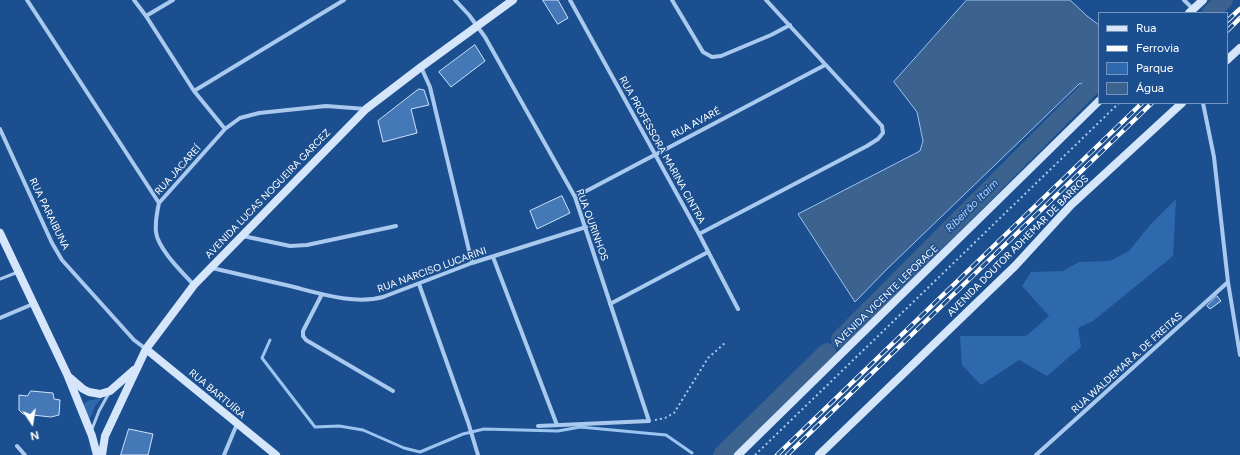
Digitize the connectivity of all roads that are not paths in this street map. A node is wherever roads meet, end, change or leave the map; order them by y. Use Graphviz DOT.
graph roads {
  1 [pos="27,0"];
  2 [pos="134,0"];
  3 [pos="174,0"];
  4 [pos="344,0"];
  5 [pos="455,0"];
  6 [pos="513,0"];
  7 [pos="570,0"];
  8 [pos="672,0"];
  9 [pos="766,0"];
  10 [pos="1184,0"];
  11 [pos="1203,0"];
  12 [pos="1191,11"];
  13 [pos="146,16"];
  14 [pos="790,25"];
  15 [pos="477,26"];
  16 [pos="1240,48"];
  17 [pos="1228,59"];
  18 [pos="825,65"];
  19 [pos="421,67"];
  20 [pos="194,91"];
  21 [pos="1098,102"];
  22 [pos="1181,104"];
  23 [pos="1203,104"];
  24 [pos="366,109"];
  25 [pos="0,129"];
  26 [pos="225,129"];
  27 [pos="655,153"];
  28 [pos="575,197"];
  29 [pos="159,203"];
  30 [pos="396,226"];
  31 [pos="586,227"];
  32 [pos="699,234"];
  33 [pos="1,235"];
  34 [pos="243,236"];
  35 [pos="708,252"];
  36 [pos="493,257"];
  37 [pos="472,263"];
  38 [pos="211,268"];
  39 [pos="18,272"];
  40 [pos="0,279"];
  41 [pos="1228,282"];
  42 [pos="420,284"];
  43 [pos="194,285"];
  44 [pos="322,294"];
  45 [pos="33,304"];
  46 [pos="610,304"];
  47 [pos="738,309"];
  48 [pos="0,318"];
  49 [pos="146,349"];
  50 [pos="1240,355"];
  51 [pos="136,368"];
  52 [pos="67,374"];
  53 [pos="393,390"];
  54 [pos="110,392"];
  55 [pos="237,424"];
  56 [pos="557,425"];
  57 [pos="538,426"];
  58 [pos="92,436"];
  59 [pos="17,446"];
  60 [pos="24,455"];
  61 [pos="97,455"];
  62 [pos="102,455"];
  63 [pos="224,455"];
  64 [pos="276,455"];
  65 [pos="478,455"];
  66 [pos="738,455"];
  67 [pos="819,455"];
  68 [pos="1036,455"];
  1 -- 29 [label="street, RUA JACAREÍ"];
  2 -- 13 [label="street"];
  3 -- 13 [label="street"];
  4 -- 20 [label="street"];
  5 -- 15 [label="street, RUA OURINHOS"];
  6 -- 15 [label="main road, AVENIDA LUCAS NOGUEIRA GARCEZ"];
  7 -- 27 [label="street, RUA PROFESSORA MARINA CINTRA"];
  8 -- 14 [label="street"];
  9 -- 14 [label="street"];
  10 -- 12 [label="street"];
  11 -- 12 [label="main road"];
  13 -- 20 [label="street"];
  14 -- 18 [label="street"];
  15 -- 19 [label="main road, AVENIDA LUCAS NOGUEIRA GARCEZ"];
  15 -- 28 [label="street, RUA OURINHOS"];
  16 -- 17 [label="main road"];
  18 -- 27 [label="street, RUA AVARÉ"];
  18 -- 32 [label="street"];
  19 -- 24 [label="main road, AVENIDA LUCAS NOGUEIRA GARCEZ"];
  19 -- 37 [label="street"];
  20 -- 26 [label="street"];
  21 -- 66 [label="main road, AVENIDA VICENTE LEPORACE"];
  22 -- 67 [label="main road, AVENIDA DOUTOR ADHEMAR DE BARROS"];
  23 -- 41 [label="street"];
  24 -- 26 [label="street, RUA JACAREÍ"];
  24 -- 34 [label="main road, AVENIDA LUCAS NOGUEIRA GARCEZ"];
  25 -- 49 [label="street, RUA PARAIBUNA"];
  26 -- 29 [label="street, RUA JACAREÍ"];
  27 -- 28 [label="street, RUA AVARÉ"];
  27 -- 32 [label="street, RUA PROFESSORA MARINA CINTRA"];
  28 -- 31 [label="street, RUA OURINHOS"];
  29 -- 43 [label="street"];
  30 -- 34 [label="street"];
  31 -- 36 [label="street, RUA NARCISO LUCARINI"];
  31 -- 46 [label="street, RUA OURINHOS"];
  32 -- 35 [label="street, RUA PROFESSORA MARINA CINTRA"];
  33 -- 39 [label="main road"];
  34 -- 38 [label="main road, AVENIDA LUCAS NOGUEIRA GARCEZ"];
  35 -- 46 [label="street"];
  35 -- 47 [label="street, RUA PROFESSORA MARINA CINTRA"];
  36 -- 37 [label="street, RUA NARCISO LUCARINI"];
  36 -- 56 [label="street"];
  37 -- 42 [label="street, RUA NARCISO LUCARINI"];
  38 -- 43 [label="main road, AVENIDA LUCAS NOGUEIRA GARCEZ"];
  38 -- 44 [label="street, RUA NARCISO LUCARINI"];
  39 -- 40 [label="lane"];
  39 -- 45 [label="main road"];
  41 -- 50 [label="street"];
  41 -- 68 [label="street, RUA WALDEMAR A. DE FREITAS"];
  42 -- 44 [label="street, RUA NARCISO LUCARINI"];
  42 -- 65 [label="street"];
  43 -- 49 [label="main road, AVENIDA LUCAS NOGUEIRA GARCEZ"];
  44 -- 53 [label="street"];
  45 -- 48 [label="street"];
  45 -- 52 [label="main road"];
  46 -- 56 [label="street, RUA OURINHOS"];
  49 -- 51 [label="main road, AVENIDA LUCAS NOGUEIRA GARCEZ"];
  49 -- 55 [label="main road, RUA BARTUÍRA"];
  51 -- 54 [label="main road"];
  51 -- 62 [label="main road, AVENIDA LUCAS NOGUEIRA GARCEZ"];
  52 -- 54 [label="main road"];
  52 -- 58 [label="main road"];
  54 -- 58 [label="lane"];
  55 -- 63 [label="street"];
  55 -- 64 [label="main road, RUA BARTUÍRA"];
  56 -- 57 [label="street"];
  58 -- 61 [label="main road"];
  59 -- 60 [label="street"];
}
